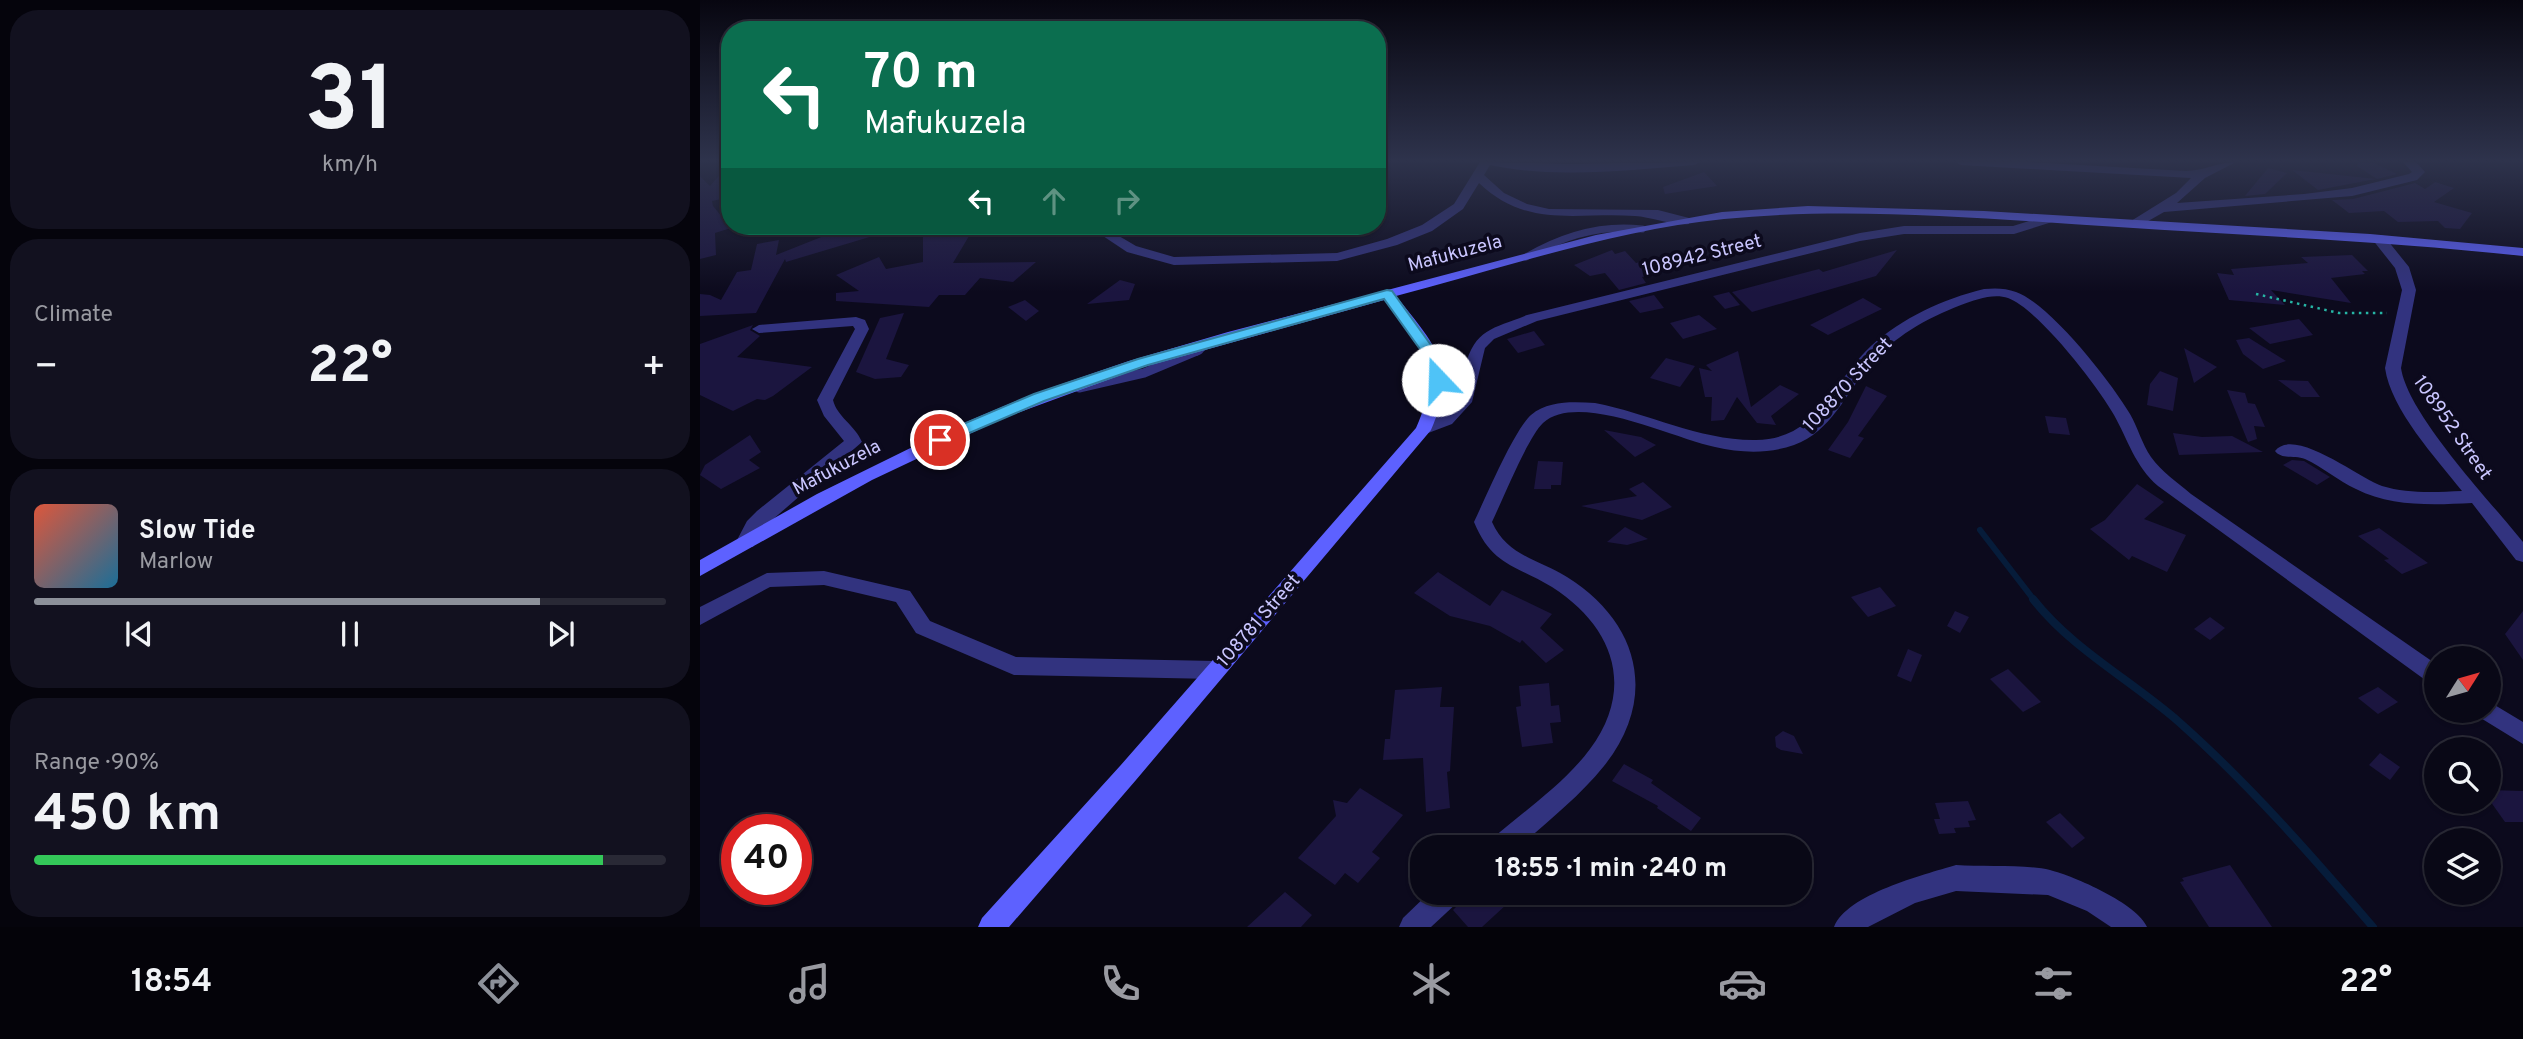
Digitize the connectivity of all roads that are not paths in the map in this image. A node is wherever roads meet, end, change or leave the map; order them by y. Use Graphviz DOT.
graph roads {
  1 [pos="1459,205"];
  2 [pos="1520,205"];
  3 [pos="2166,205"];
  4 [pos="2195,205"];
  5 [pos="2162,208"];
  6 [pos="2048,219"];
  7 [pos="1684,221"];
  8 [pos="2136,224"];
  9 [pos="1108,235"];
  10 [pos="2379,239"];
  11 [pos="2523,252"];
  12 [pos="1387,294"];
  13 [pos="759,329"];
  14 [pos="1423,430"];
  15 [pos="2284,451"];
  16 [pos="2475,497"];
  17 [pos="746,541"];
  18 [pos="2523,555"];
  19 [pos="700,569"];
  20 [pos="700,617"];
  21 [pos="2424,667"];
  22 [pos="1215,670"];
  23 [pos="2501,719"];
  24 [pos="2523,734"];
  25 [pos="1515,835"];
  26 [pos="1436,905"];
  27 [pos="991,927"];
  28 [pos="1412,927"];
  29 [pos="1847,927"];
  30 [pos="2134,927"];
  1 -- 9 [label="street"];
  2 -- 7 [label="street"];
  3 -- 5 [label="street"];
  4 -- 5 [label="street"];
  5 -- 8 [label="street"];
  6 -- 7 [label="main road, Mafukuzela"];
  6 -- 8 [label="main road, Mafukuzela"];
  6 -- 14 [label="street, 108942 Street"];
  7 -- 12 [label="main road, Mafukuzela"];
  8 -- 10 [label="main road, Mafukuzela"];
  10 -- 11 [label="main road, Mafukuzela"];
  10 -- 16 [label="street, 108952 Street"];
  12 -- 14 [label="main road, 108781 Street"];
  12 -- 17 [label="main road, Mafukuzela"];
  13 -- 17 [label="street"];
  14 -- 22 [label="main road, 108781 Street"];
  15 -- 16 [label="street"];
  16 -- 18 [label="street, 108952 Street"];
  17 -- 19 [label="main road, Mafukuzela"];
  20 -- 22 [label="street"];
  21 -- 25 [label="street, 108870 Street"];
  22 -- 27 [label="main road, 108781 Street"];
  23 -- 24 [label="street"];
  26 -- 28 [label="street"];
  29 -- 30 [label="street"];
}
